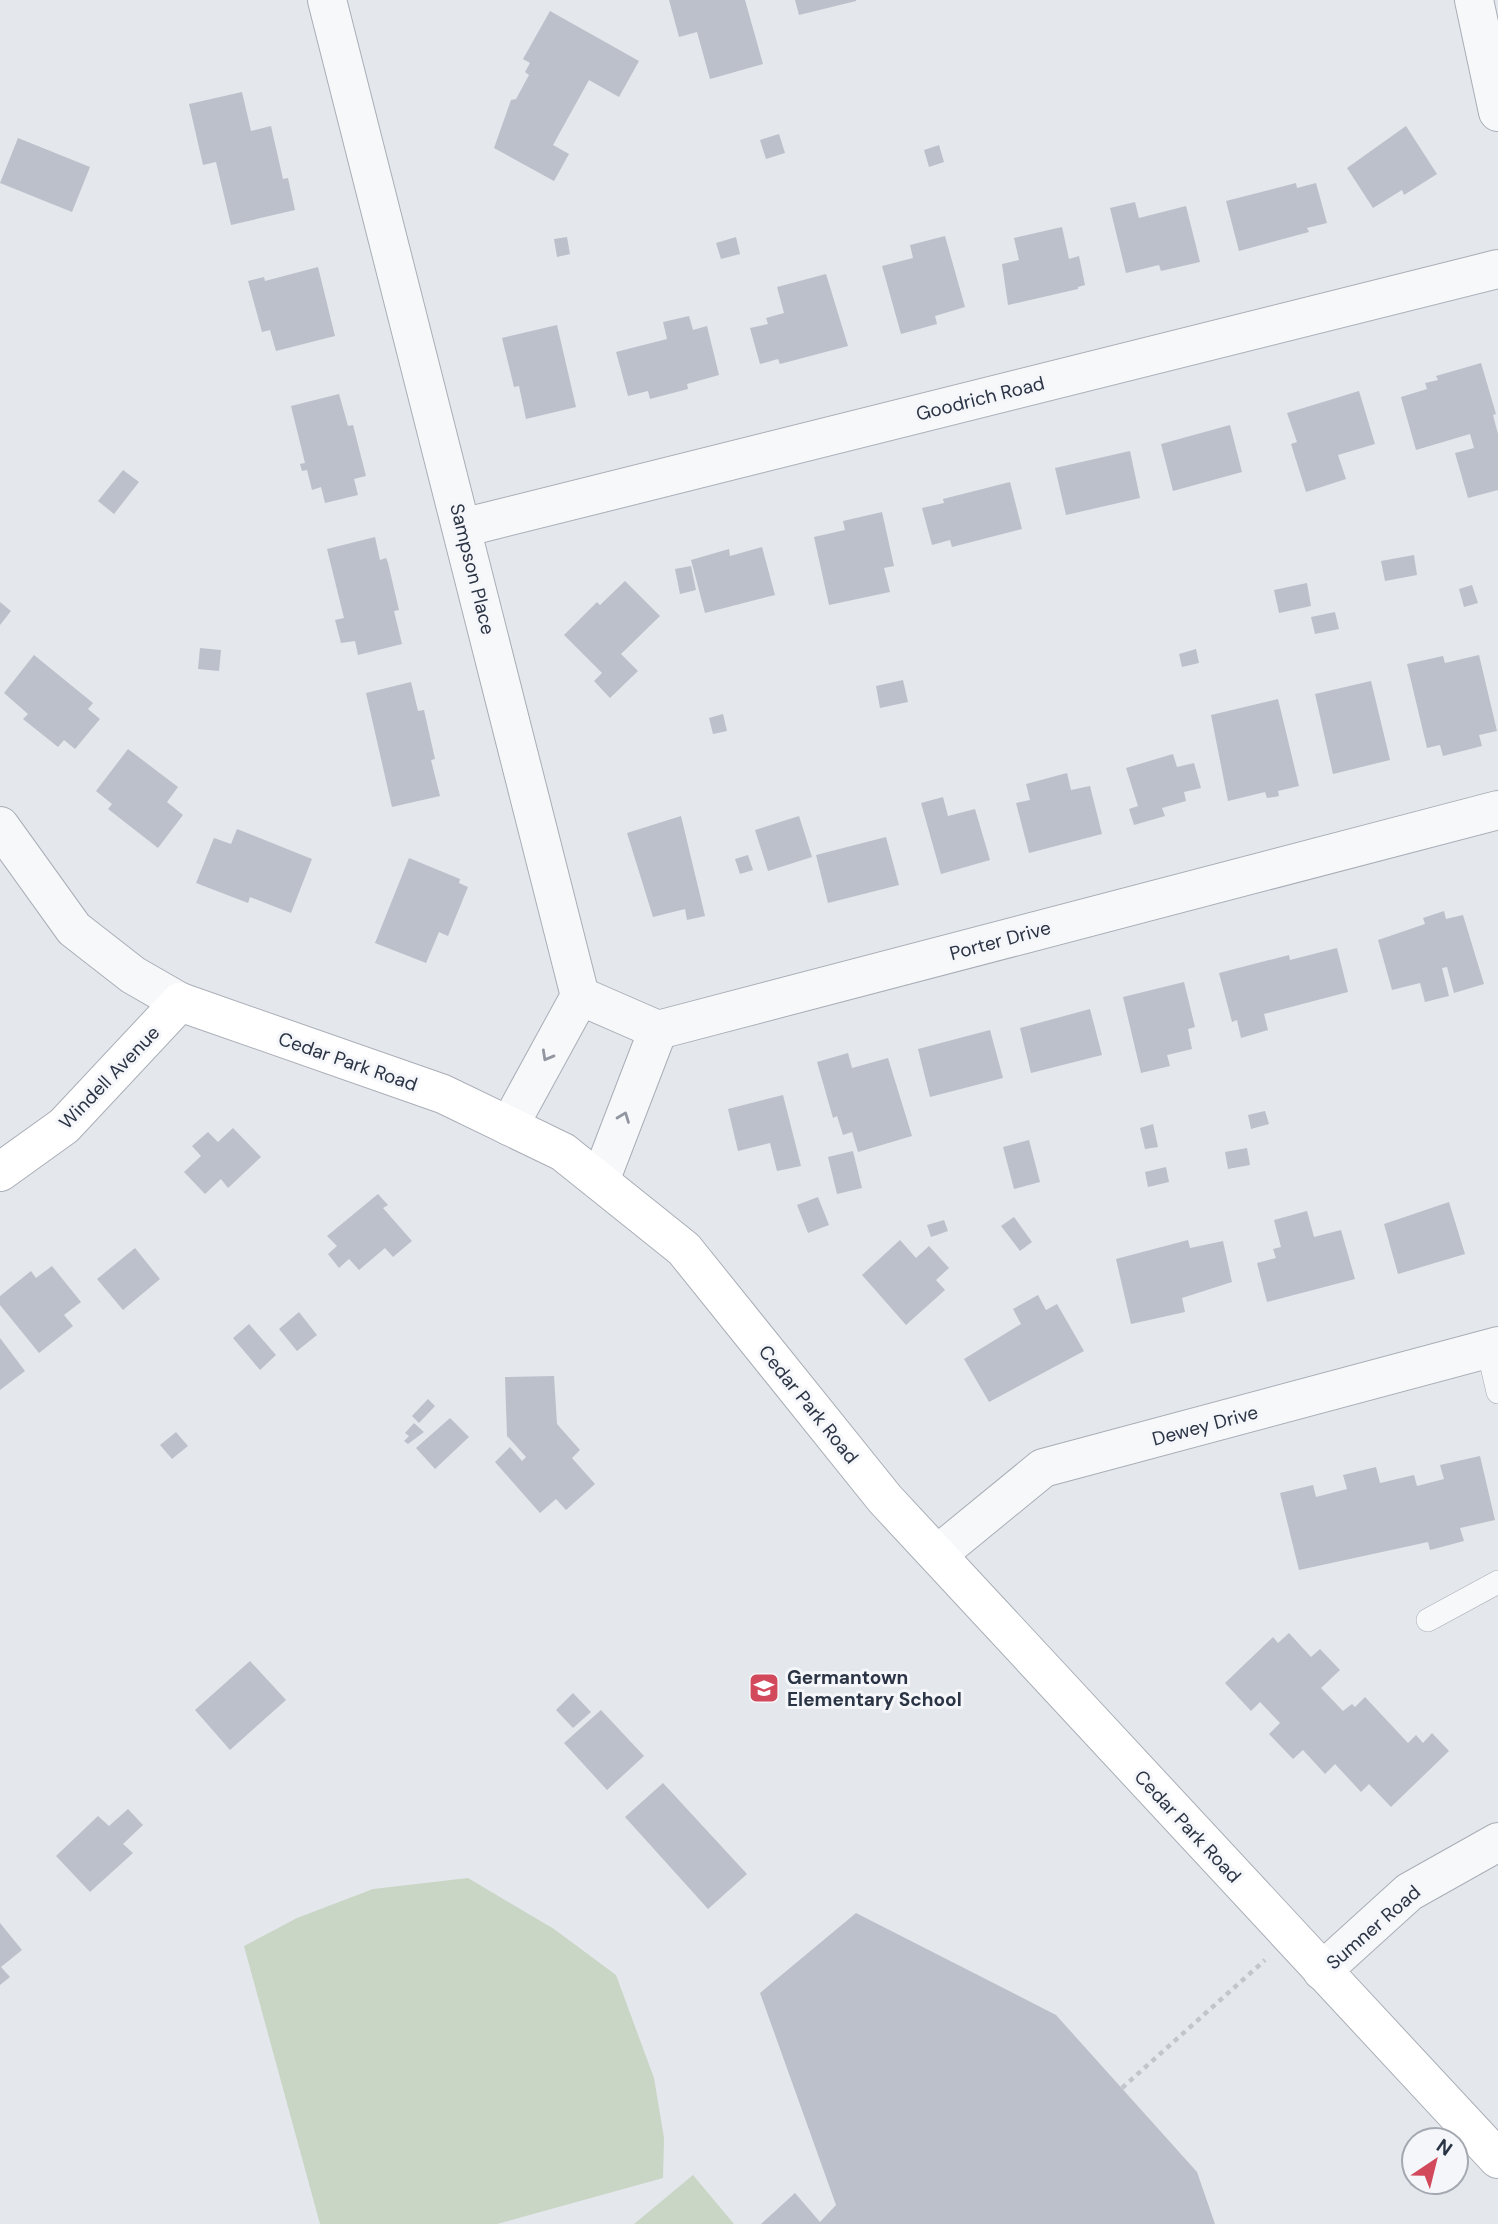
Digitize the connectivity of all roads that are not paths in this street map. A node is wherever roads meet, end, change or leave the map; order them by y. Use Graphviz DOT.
graph roads {
  1 [pos="327,0"];
  2 [pos="1474,0"];
  3 [pos="1498,112"];
  4 [pos="1498,269"];
  5 [pos="462,528"];
  6 [pos="1498,810"];
  7 [pos="0,826"];
  8 [pos="580,996"];
  9 [pos="180,1002"];
  10 [pos="658,1030"];
  11 [pos="509,1126"];
  12 [pos="0,1172"];
  13 [pos="600,1181"];
  14 [pos="1493,1348"];
  15 [pos="1498,1392"];
  16 [pos="938,1554"];
  17 [pos="1498,1582"];
  18 [pos="1428,1620"];
  19 [pos="1498,1842"];
  20 [pos="1322,1971"];
  21 [pos="1498,2159"];
  1 -- 5 [label="street, Sampson Place"];
  2 -- 3 [label="street"];
  4 -- 5 [label="street, Goodrich Road"];
  5 -- 8 [label="street, Sampson Place"];
  6 -- 10 [label="street, Porter Drive"];
  7 -- 9 [label="street, Cedar Park Road"];
  8 -- 10 [label="street"];
  8 -- 11 [label="street, one-way"];
  9 -- 11 [label="street, Cedar Park Road"];
  9 -- 12 [label="street, Windell Avenue"];
  13 -- 10 [label="street, one-way"];
  11 -- 13 [label="street, Cedar Park Road"];
  13 -- 16 [label="street, Cedar Park Road"];
  14 -- 15 [label="lane"];
  14 -- 16 [label="street, Dewey Drive"];
  16 -- 20 [label="street, Cedar Park Road"];
  17 -- 18 [label="lane"];
  19 -- 20 [label="street, Sumner Road"];
  20 -- 21 [label="street, Cedar Park Road"];
}
